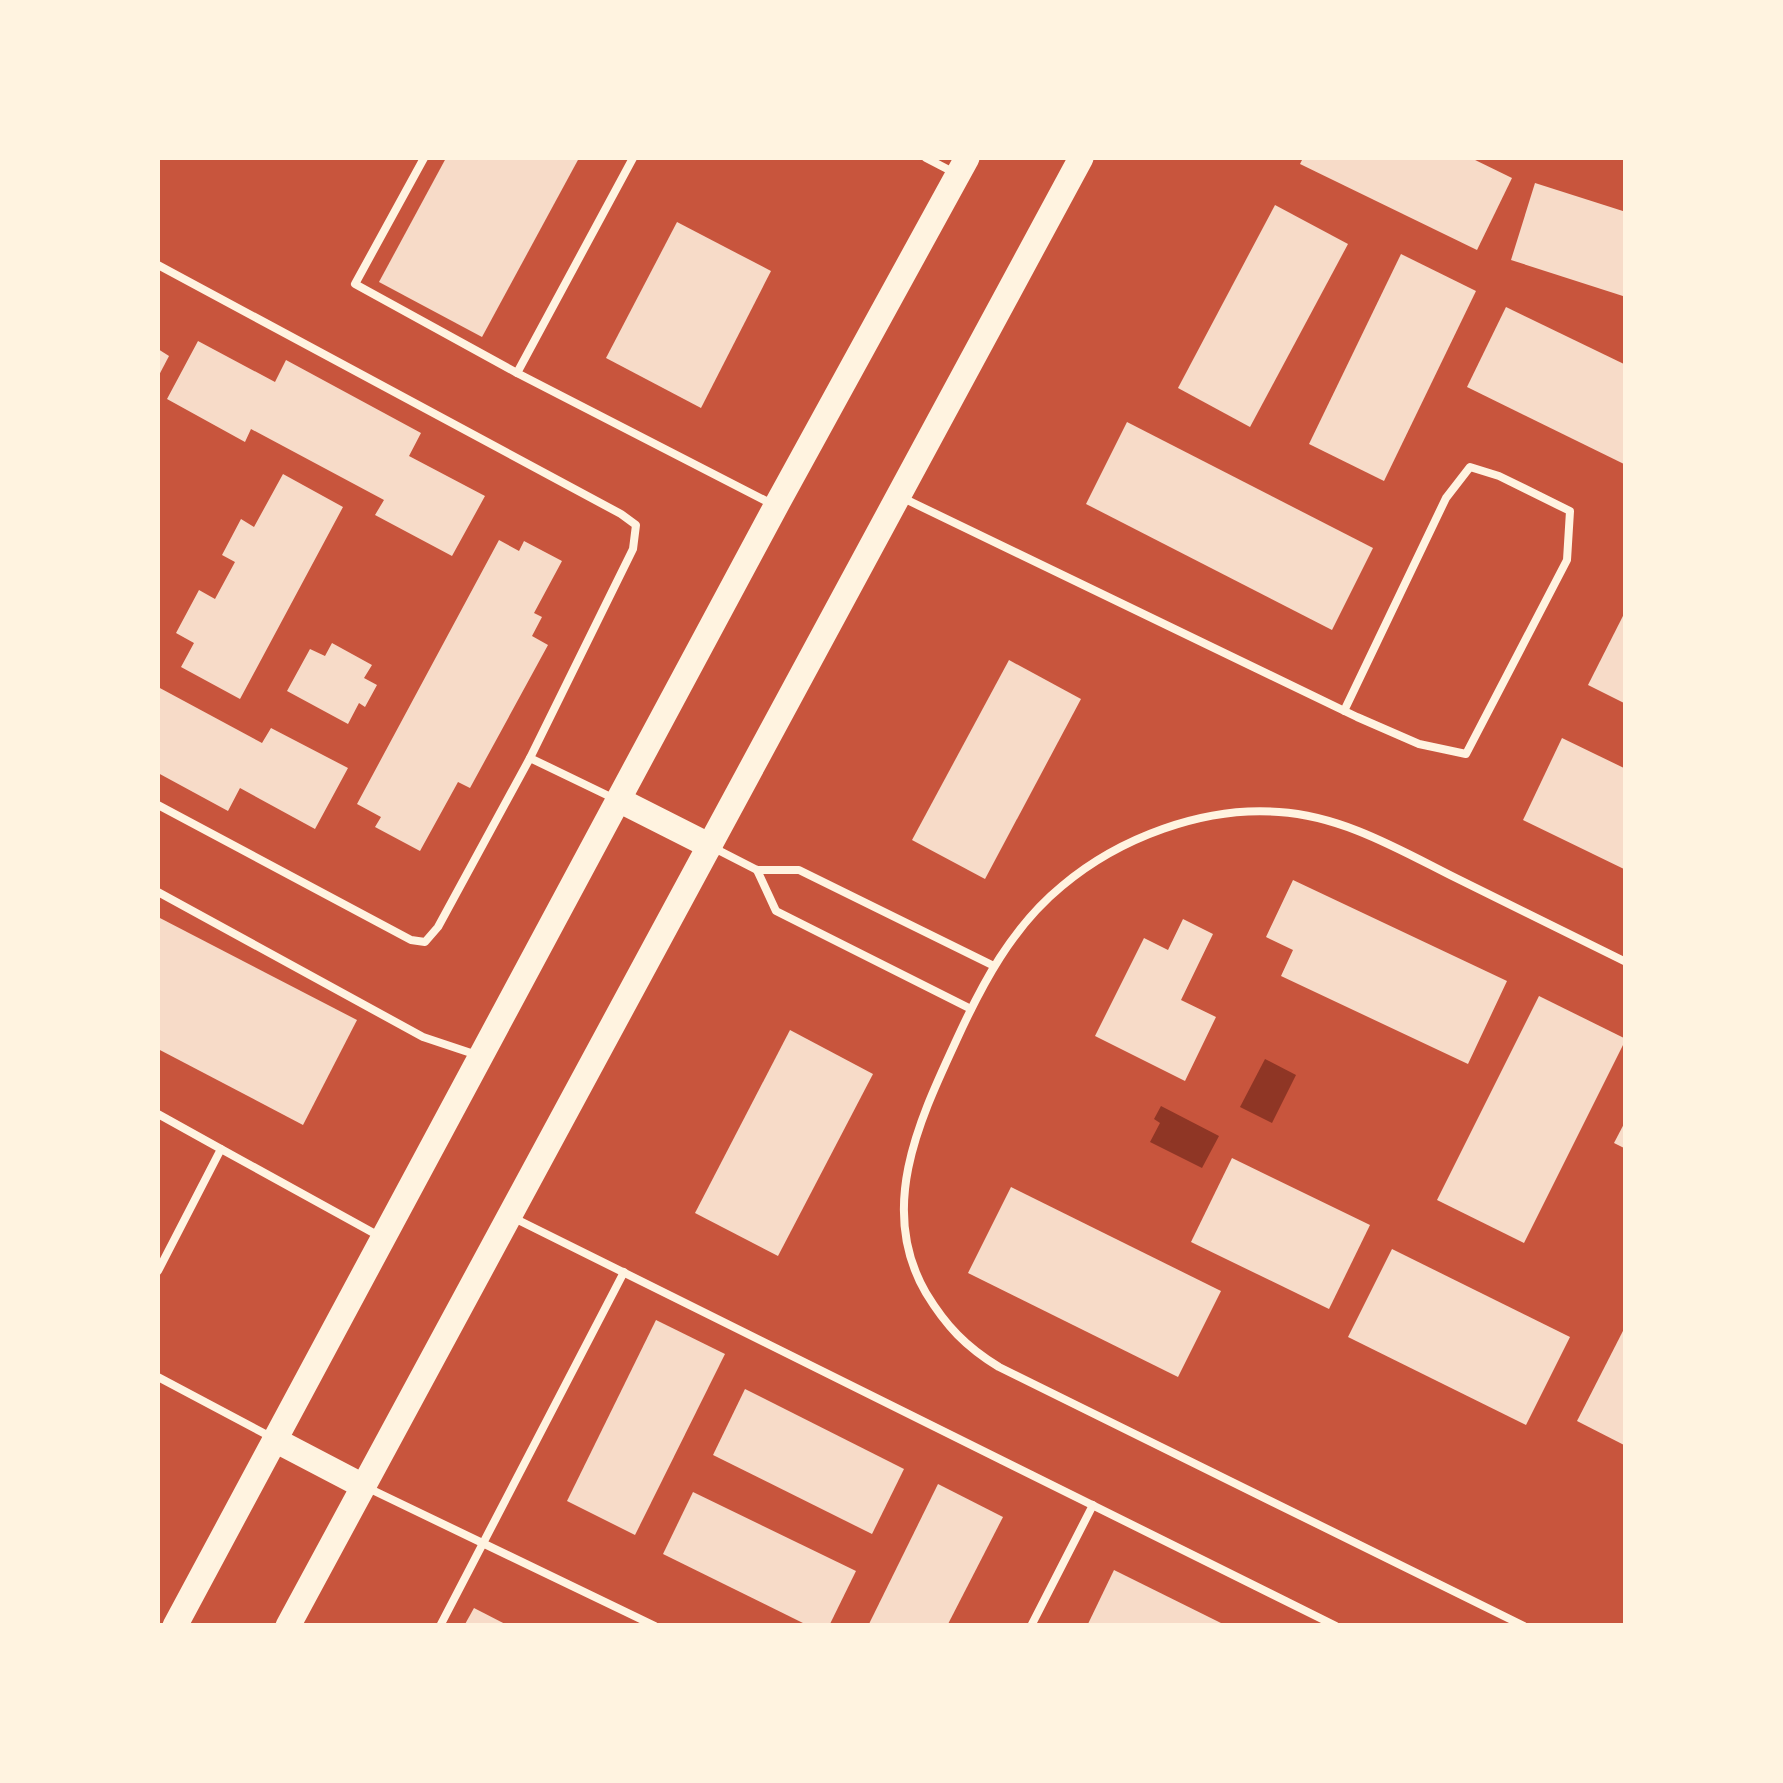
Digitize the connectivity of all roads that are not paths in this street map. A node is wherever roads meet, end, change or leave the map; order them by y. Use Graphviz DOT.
graph roads {
  1 [pos="424,158"];
  2 [pos="632,158"];
  3 [pos="926,158"];
  4 [pos="1081,158"];
  5 [pos="962,166"];
  6 [pos="158,266"];
  7 [pos="517,372"];
  8 [pos="899,496"];
  9 [pos="776,506"];
  10 [pos="1344,711"];
  11 [pos="530,758"];
  12 [pos="619,800"];
  13 [pos="158,805"];
  14 [pos="710,846"];
  15 [pos="757,870"];
  16 [pos="158,892"];
  17 [pos="1626,962"];
  18 [pos="994,966"];
  19 [pos="971,1009"];
  20 [pos="481,1056"];
  21 [pos="158,1114"];
  22 [pos="221,1149"];
  23 [pos="509,1216"];
  24 [pos="384,1238"];
  25 [pos="158,1272"];
  26 [pos="624,1272"];
  27 [pos="158,1377"];
  28 [pos="275,1440"];
  29 [pos="364,1486"];
  30 [pos="1092,1505"];
  31 [pos="483,1542"];
  32 [pos="174,1626"];
  33 [pos="288,1626"];
  34 [pos="440,1626"];
  35 [pos="655,1626"];
  36 [pos="1031,1626"];
  37 [pos="1336,1626"];
  38 [pos="1524,1626"];
  1 -- 7 [label="lane"];
  2 -- 7 [label="lane"];
  3 -- 5 [label="lane"];
  4 -- 8 [label="main road"];
  5 -- 9 [label="main road"];
  6 -- 11 [label="lane"];
  7 -- 9 [label="lane"];
  8 -- 10 [label="lane"];
  8 -- 14 [label="main road"];
  9 -- 12 [label="main road"];
  10 -- 10 [label="lane"];
  11 -- 12 [label="lane"];
  11 -- 13 [label="lane"];
  12 -- 14 [label="main road"];
  12 -- 20 [label="main road"];
  14 -- 15 [label="lane"];
  14 -- 23 [label="main road"];
  15 -- 18 [label="lane"];
  15 -- 19 [label="lane"];
  16 -- 20 [label="lane"];
  17 -- 18 [label="lane"];
  18 -- 19 [label="lane"];
  19 -- 38 [label="lane"];
  20 -- 24 [label="main road"];
  21 -- 22 [label="lane"];
  22 -- 24 [label="lane"];
  22 -- 25 [label="lane"];
  23 -- 26 [label="lane"];
  23 -- 29 [label="main road"];
  24 -- 28 [label="main road"];
  26 -- 30 [label="lane"];
  26 -- 31 [label="lane"];
  27 -- 28 [label="lane"];
  28 -- 29 [label="main road"];
  28 -- 32 [label="main road"];
  29 -- 31 [label="lane"];
  29 -- 33 [label="main road"];
  30 -- 36 [label="lane"];
  30 -- 37 [label="lane"];
  31 -- 34 [label="lane"];
  31 -- 35 [label="lane"];
}
